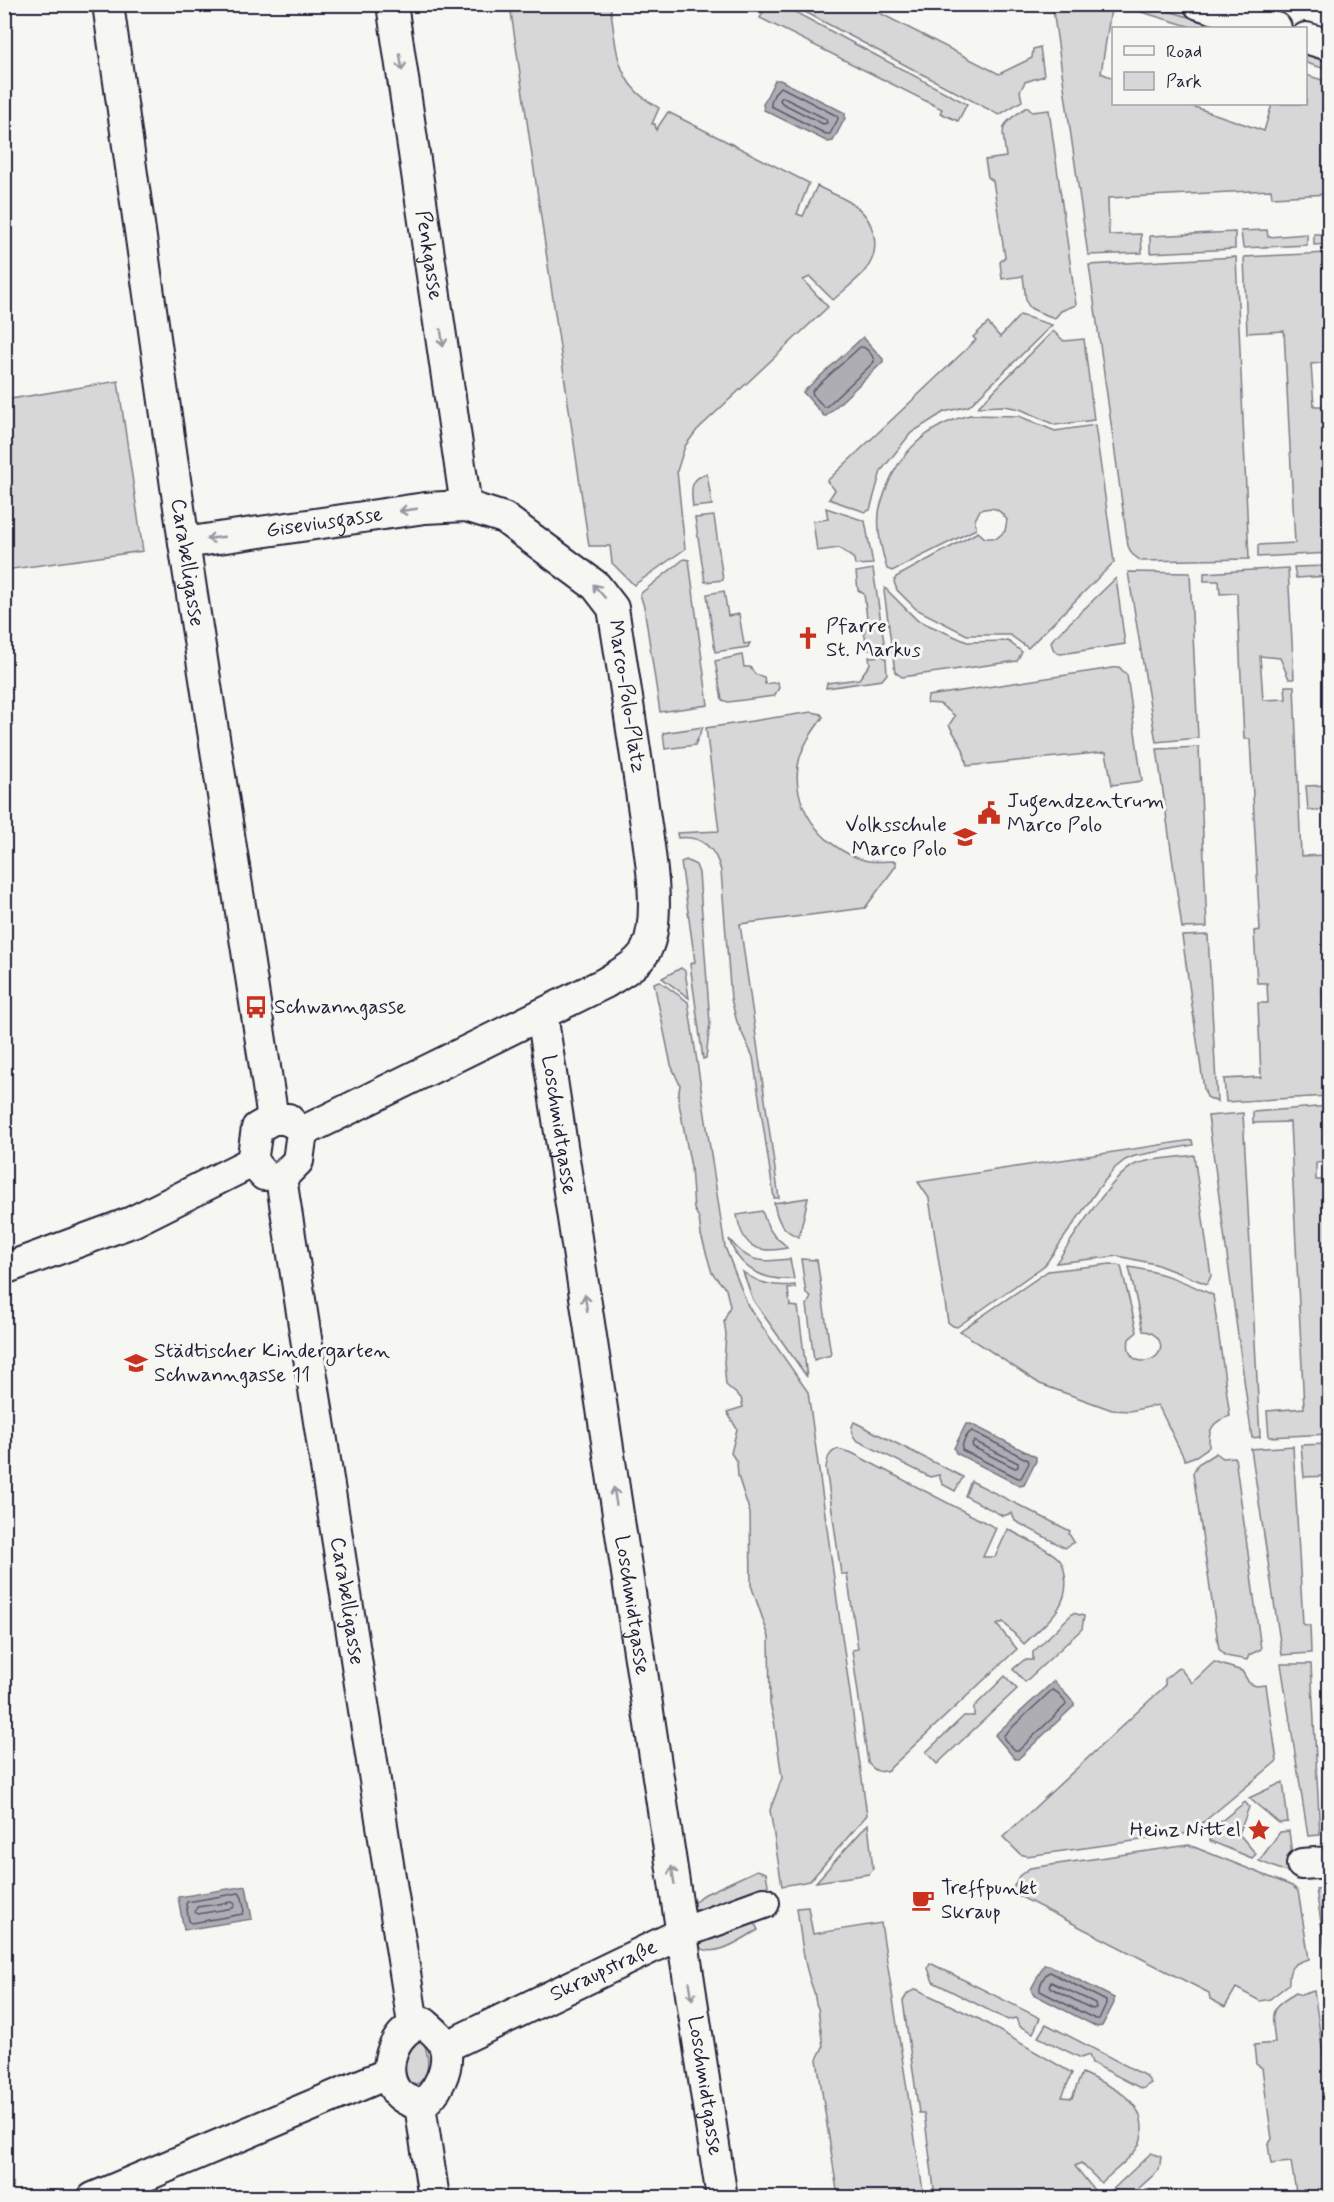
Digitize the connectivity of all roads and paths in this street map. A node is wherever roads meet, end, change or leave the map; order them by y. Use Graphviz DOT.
graph roads {
  1 [pos="108,4"];
  2 [pos="392,4"];
  3 [pos="1199,4"];
  4 [pos="1273,27"];
  5 [pos="1307,39"];
  6 [pos="1329,45"];
  7 [pos="466,506"];
  8 [pos="184,543"];
  9 [pos="542,1014"];
  10 [pos="273,1119"];
  11 [pos="302,1132"];
  12 [pos="252,1162"];
  13 [pos="281,1178"];
  14 [pos="4,1269"];
  15 [pos="764,1903"];
  16 [pos="682,1933"];
  17 [pos="413,2024"];
  18 [pos="446,2047"];
  19 [pos="389,2073"];
  20 [pos="420,2105"];
  21 [pos="93,2198"];
  22 [pos="434,2198"];
  23 [pos="722,2198"];
  1 -- 8 [label="street, Carabelligasse"];
  2 -- 7 [label="street, Penkgasse, one-way"];
  3 -- 4 [label="street"];
  5 -- 6 [label="street"];
  7 -- 8 [label="street, Giseviusgasse, one-way"];
  9 -- 7 [label="street, Marco-Polo-Platz, one-way"];
  8 -- 10 [label="street, Carabelligasse"];
  9 -- 11 [label="street"];
  16 -- 9 [label="street, Loschmidtgasse, one-way"];
  10 -- 11 [label="street"];
  10 -- 12 [label="street"];
  11 -- 13 [label="street"];
  12 -- 13 [label="street"];
  12 -- 14 [label="street"];
  13 -- 17 [label="street, Carabelligasse"];
  15 -- 16 [label="street, Skraupstraße"];
  16 -- 18 [label="street, Skraupstraße"];
  16 -- 23 [label="street, Loschmidtgasse, one-way"];
  17 -- 18 [label="street"];
  17 -- 19 [label="street"];
  18 -- 20 [label="street"];
  19 -- 20 [label="street"];
  19 -- 21 [label="street"];
  20 -- 22 [label="street"];
}
